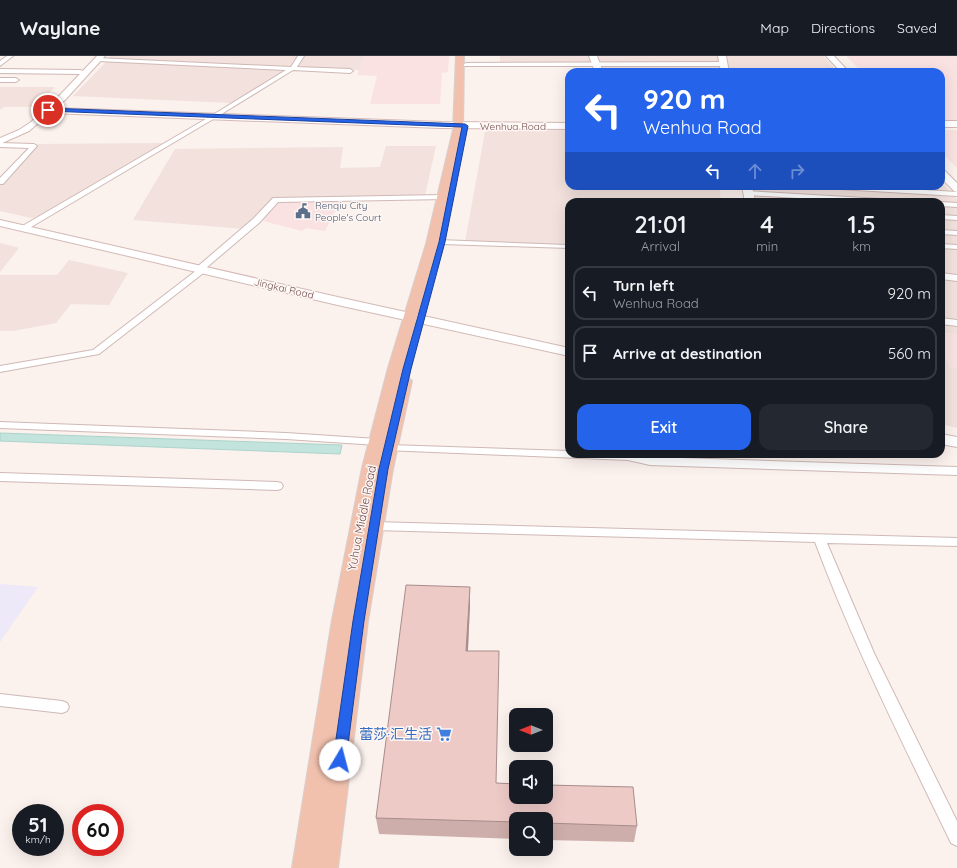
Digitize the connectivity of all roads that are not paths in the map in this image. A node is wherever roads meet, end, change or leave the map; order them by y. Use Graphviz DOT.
graph roads {
  1 [pos="10,56"];
  2 [pos="162,56"];
  3 [pos="301,56"];
  4 [pos="593,56"];
  5 [pos="722,56"];
  6 [pos="830,56"];
  7 [pos="99,57"];
  8 [pos="464,59"];
  9 [pos="156,62"];
  10 [pos="0,64"];
  11 [pos="293,68"];
  12 [pos="597,68"];
  13 [pos="725,68"];
  14 [pos="841,68"];
  15 [pos="350,71"];
  16 [pos="0,72"];
  17 [pos="82,72"];
  18 [pos="0,80"];
  19 [pos="16,80"];
  20 [pos="52,106"];
  21 [pos="213,116"];
  22 [pos="945,125"];
  23 [pos="957,125"];
  24 [pos="462,126"];
  25 [pos="565,126"];
  26 [pos="0,141"];
  27 [pos="0,145"];
  28 [pos="945,177"];
  29 [pos="0,182"];
  30 [pos="957,189"];
  31 [pos="890,190"];
  32 [pos="748,194"];
  33 [pos="957,194"];
  34 [pos="443,197"];
  35 [pos="824,198"];
  36 [pos="945,204"];
  37 [pos="957,205"];
  38 [pos="945,217"];
  39 [pos="957,218"];
  40 [pos="0,223"];
  41 [pos="23,228"];
  42 [pos="945,232"];
  43 [pos="957,233"];
  44 [pos="442,242"];
  45 [pos="945,246"];
  46 [pos="565,247"];
  47 [pos="957,247"];
  48 [pos="202,269"];
  49 [pos="945,276"];
  50 [pos="957,278"];
  51 [pos="415,318"];
  52 [pos="945,322"];
  53 [pos="957,323"];
  54 [pos="565,351"];
  55 [pos="0,369"];
  56 [pos="0,425"];
  57 [pos="945,439"];
  58 [pos="957,442"];
  59 [pos="383,445"];
  60 [pos="565,453"];
  61 [pos="644,458"];
  62 [pos="957,471"];
  63 [pos="0,477"];
  64 [pos="276,486"];
  65 [pos="374,526"];
  66 [pos="820,539"];
  67 [pos="957,542"];
  68 [pos="0,700"];
  69 [pos="62,707"];
  70 [pos="957,838"];
  71 [pos="305,868"];
  72 [pos="325,868"];
  1 -- 10 [label="street"];
  2 -- 9 [label="street"];
  3 -- 11 [label="street"];
  4 -- 12 [label="main road"];
  5 -- 13 [label="main road"];
  6 -- 14 [label="main road"];
  7 -- 9 [label="street"];
  7 -- 17 [label="main road"];
  7 -- 20 [label="main road"];
  8 -- 12 [label="street"];
  8 -- 24 [label="main road, Yuhua Middle Road"];
  9 -- 11 [label="street"];
  11 -- 15 [label="street"];
  11 -- 21 [label="street"];
  12 -- 13 [label="street"];
  16 -- 17 [label="street"];
  17 -- 20 [label="main road"];
  18 -- 19 [label="street"];
  20 -- 21 [label="main road, Wenhua Road"];
  20 -- 26 [label="main road"];
  21 -- 24 [label="main road, Wenhua Road"];
  21 -- 41 [label="street"];
  22 -- 23 [label="main road"];
  24 -- 25 [label="main road, Wenhua Road"];
  24 -- 34 [label="main road, Yuhua Middle Road"];
  24 -- 44 [label="main road, Yuhua Middle Road"];
  27 -- 29 [label="street"];
  28 -- 30 [label="main road"];
  31 -- 33 [label="street"];
  32 -- 35 [label="street"];
  34 -- 48 [label="street"];
  34 -- 51 [label="main road, Yuhua Middle Road"];
  36 -- 37 [label="street"];
  38 -- 39 [label="street"];
  40 -- 41 [label="main road, Jingkai Road"];
  41 -- 48 [label="main road, Jingkai Road"];
  42 -- 43 [label="street"];
  44 -- 46 [label="street"];
  44 -- 51 [label="main road, Yuhua Middle Road"];
  45 -- 47 [label="street"];
  48 -- 51 [label="main road, Jingkai Road"];
  48 -- 55 [label="street"];
  49 -- 50 [label="street"];
  51 -- 54 [label="main road, Jingkai Road"];
  51 -- 59 [label="main road, Yuhua Middle Road"];
  52 -- 53 [label="street"];
  56 -- 59 [label="street"];
  57 -- 58 [label="main road"];
  59 -- 60 [label="street"];
  59 -- 65 [label="main road, Yuhua Middle Road"];
  59 -- 71 [label="main road, Yuhua Middle Road"];
  61 -- 62 [label="street"];
  63 -- 64 [label="street"];
  65 -- 66 [label="street"];
  65 -- 72 [label="main road, Yuhua Middle Road"];
  66 -- 67 [label="street"];
  66 -- 70 [label="street"];
  68 -- 69 [label="street"];
}
